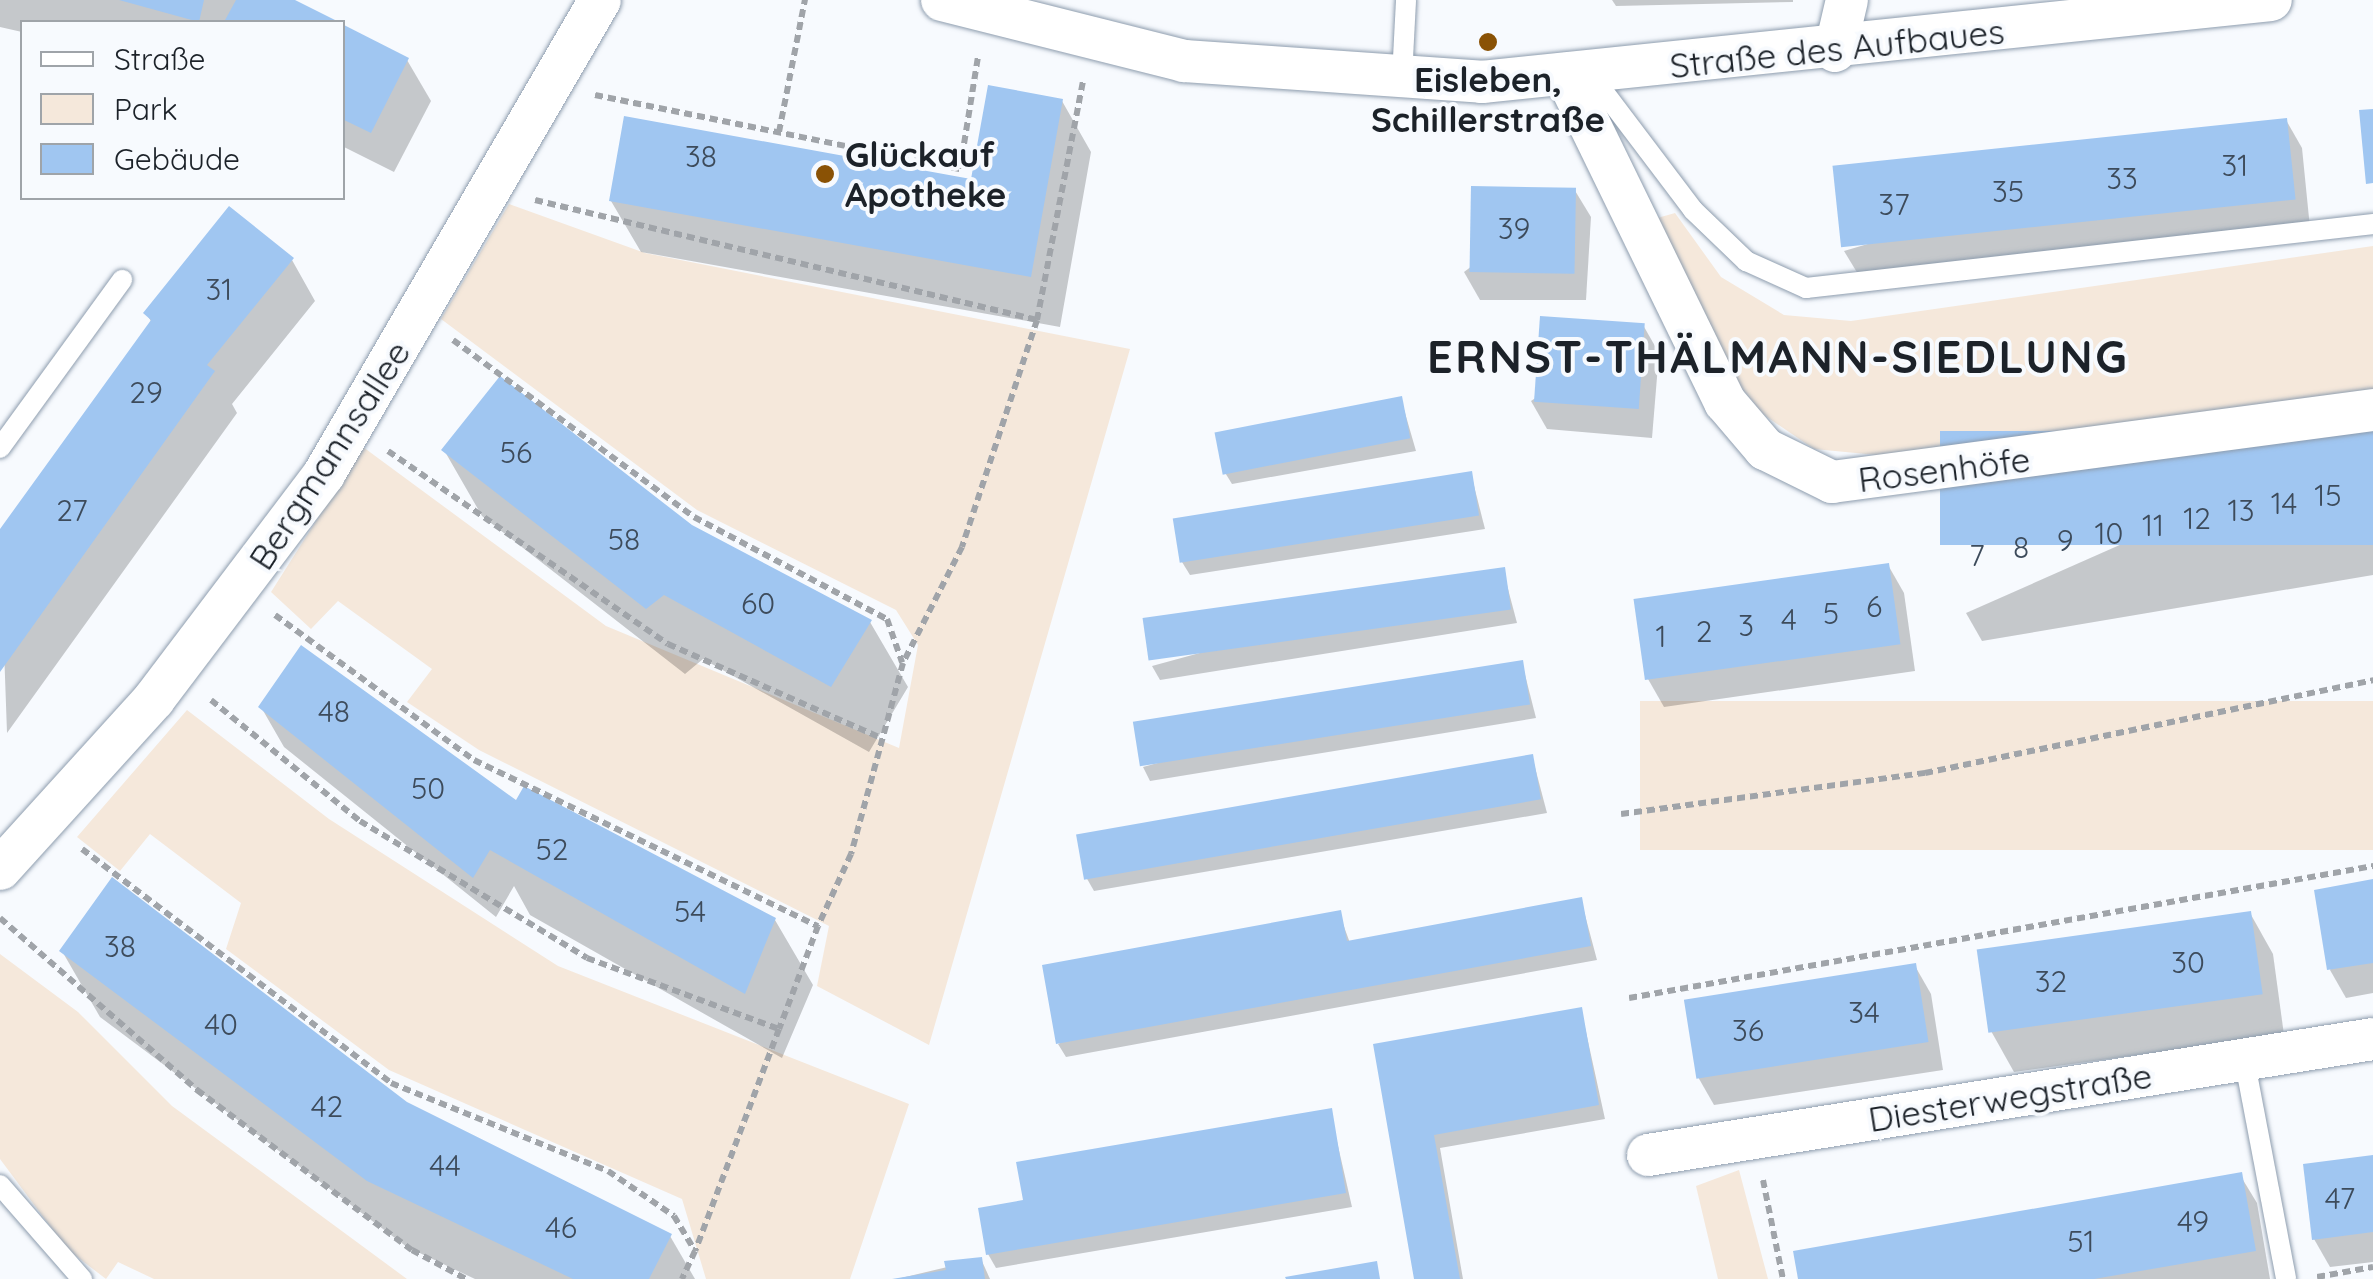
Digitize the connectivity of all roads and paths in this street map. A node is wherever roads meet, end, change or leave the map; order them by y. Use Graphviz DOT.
graph roads {
  1 [pos="600,0"];
  2 [pos="805,0"];
  3 [pos="942,0"];
  4 [pos="1406,0"];
  5 [pos="1847,0"];
  6 [pos="2271,0"];
  7 [pos="1091,37"];
  8 [pos="1835,51"];
  9 [pos="977,68"];
  10 [pos="1577,73"];
  11 [pos="1402,78"];
  12 [pos="552,86"];
  13 [pos="779,132"];
  14 [pos="498,185"];
  15 [pos="2373,224"];
  16 [pos="122,280"];
  17 [pos="420,315"];
  18 [pos="1038,320"];
  19 [pos="2373,410"];
  20 [pos="353,425"];
  21 [pos="0,448"];
  22 [pos="241,590"];
  23 [pos="903,663"];
  24 [pos="175,671"];
  25 [pos="2373,680"];
  26 [pos="881,738"];
  27 [pos="1621,814"];
  28 [pos="46,822"];
  29 [pos="2373,866"];
  30 [pos="0,869"];
  31 [pos="0,918"];
  32 [pos="818,926"];
  33 [pos="1629,998"];
  34 [pos="779,1029"];
  35 [pos="2373,1039"];
  36 [pos="2244,1058"];
  37 [pos="1755,1140"];
  38 [pos="1648,1156"];
  39 [pos="0,1185"];
  40 [pos="695,1251"];
  41 [pos="2373,1268"];
  42 [pos="82,1279"];
  43 [pos="466,1279"];
  44 [pos="682,1279"];
  45 [pos="1784,1279"];
  46 [pos="2286,1279"];
  47 [pos="2306,1279"];
  1 -- 12 [label="street, Bergmannsallee"];
  2 -- 13 [label="path"];
  3 -- 7 [label="street, Straße des Aufbaues"];
  4 -- 11 [label="lane"];
  5 -- 8 [label="street"];
  6 -- 8 [label="street, Straße des Aufbaues"];
  7 -- 11 [label="street, Straße des Aufbaues"];
  7 -- 18 [label="path"];
  8 -- 10 [label="street, Straße des Aufbaues"];
  9 -- 13 [label="path"];
  10 -- 11 [label="street, Straße des Aufbaues"];
  10 -- 15 [label="lane"];
  10 -- 19 [label="street, Rosenhöfe"];
  12 -- 13 [label="path"];
  12 -- 14 [label="street, Bergmannsallee"];
  14 -- 17 [label="street, Bergmannsallee"];
  14 -- 18 [label="path"];
  16 -- 21 [label="lane"];
  17 -- 20 [label="street, Bergmannsallee"];
  17 -- 23 [label="path"];
  18 -- 23 [label="path"];
  20 -- 22 [label="street, Bergmannsallee"];
  20 -- 26 [label="path"];
  22 -- 24 [label="street, Bergmannsallee"];
  22 -- 32 [label="path"];
  23 -- 26 [label="path"];
  24 -- 28 [label="street, Bergmannsallee"];
  24 -- 34 [label="path"];
  25 -- 27 [label="path"];
  26 -- 32 [label="path"];
  28 -- 30 [label="street, Bergmannsallee"];
  28 -- 40 [label="path"];
  29 -- 33 [label="path"];
  31 -- 43 [label="path"];
  32 -- 34 [label="path"];
  34 -- 40 [label="path"];
  35 -- 36 [label="street, Diesterwegstraße"];
  36 -- 37 [label="street, Diesterwegstraße"];
  36 -- 46 [label="lane"];
  37 -- 38 [label="street, Diesterwegstraße"];
  37 -- 45 [label="path"];
  39 -- 42 [label="lane"];
  40 -- 44 [label="path"];
  41 -- 47 [label="path"];
}
